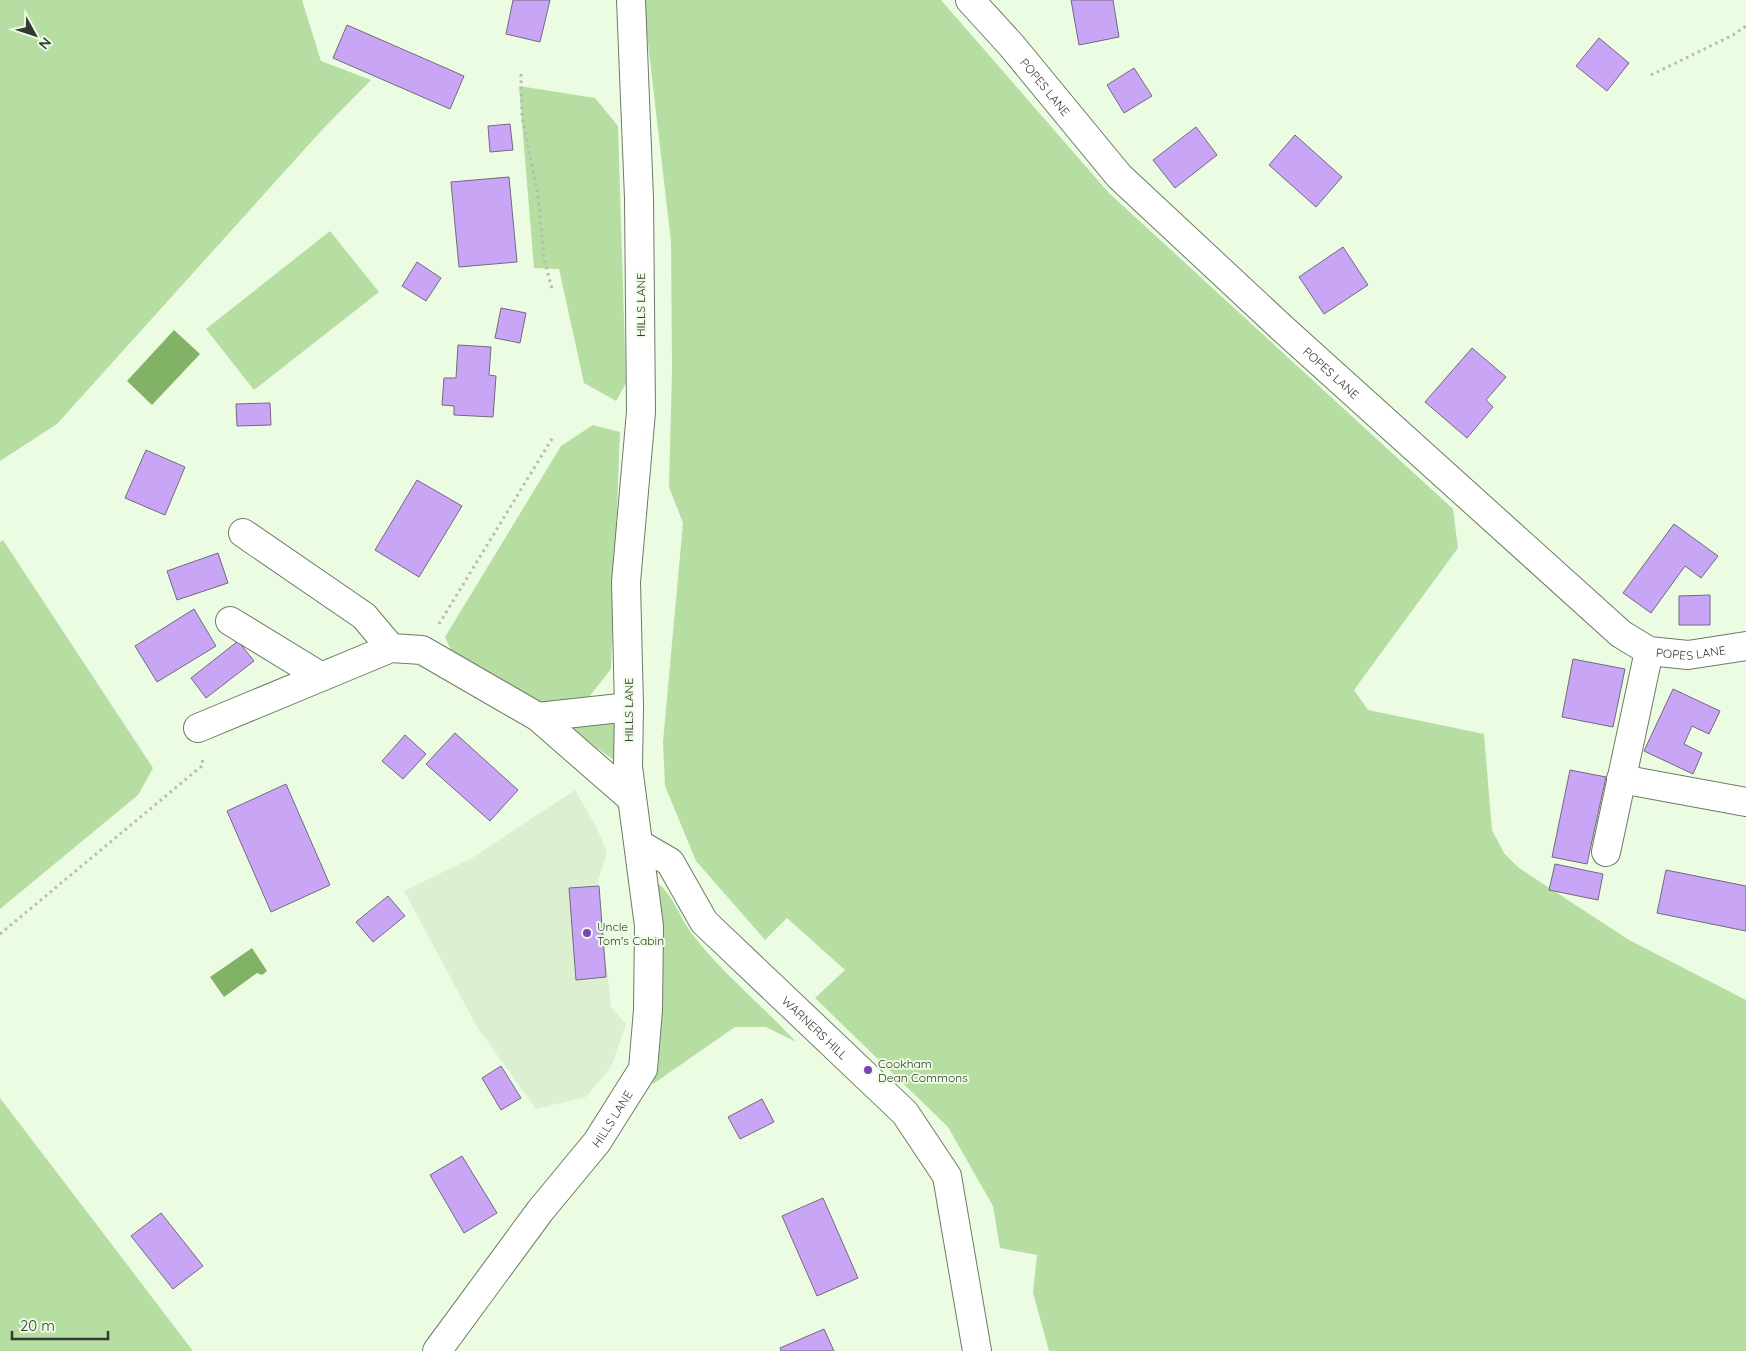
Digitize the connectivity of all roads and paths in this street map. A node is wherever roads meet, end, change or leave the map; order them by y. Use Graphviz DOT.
graph roads {
  1 [pos="631,0"];
  2 [pos="970,0"];
  3 [pos="1746,26"];
  4 [pos="521,74"];
  5 [pos="1651,75"];
  6 [pos="552,289"];
  7 [pos="554,437"];
  8 [pos="243,533"];
  9 [pos="230,621"];
  10 [pos="1746,646"];
  11 [pos="391,648"];
  12 [pos="422,650"];
  13 [pos="1649,651"];
  14 [pos="320,676"];
  15 [pos="629,707"];
  16 [pos="538,717"];
  17 [pos="198,728"];
  18 [pos="1620,779"];
  19 [pos="632,799"];
  20 [pos="1746,802"];
  21 [pos="639,844"];
  22 [pos="1606,852"];
  23 [pos="0,934"];
  24 [pos="437,1351"];
  25 [pos="977,1351"];
  1 -- 15 [label="street, HILLS LANE"];
  2 -- 13 [label="street, POPES LANE"];
  3 -- 5 [label="path"];
  4 -- 6 [label="path"];
  7 -- 12 [label="path"];
  8 -- 11 [label="street"];
  9 -- 14 [label="street"];
  10 -- 13 [label="street, POPES LANE"];
  11 -- 12 [label="street"];
  11 -- 14 [label="street"];
  12 -- 16 [label="street"];
  13 -- 18 [label="street"];
  14 -- 17 [label="street"];
  15 -- 16 [label="street"];
  15 -- 19 [label="street, HILLS LANE"];
  16 -- 19 [label="street"];
  17 -- 23 [label="path"];
  18 -- 20 [label="street"];
  18 -- 22 [label="street"];
  19 -- 21 [label="street, HILLS LANE"];
  21 -- 24 [label="street, HILLS LANE"];
  21 -- 25 [label="street, WARNERS HILL"];
}
